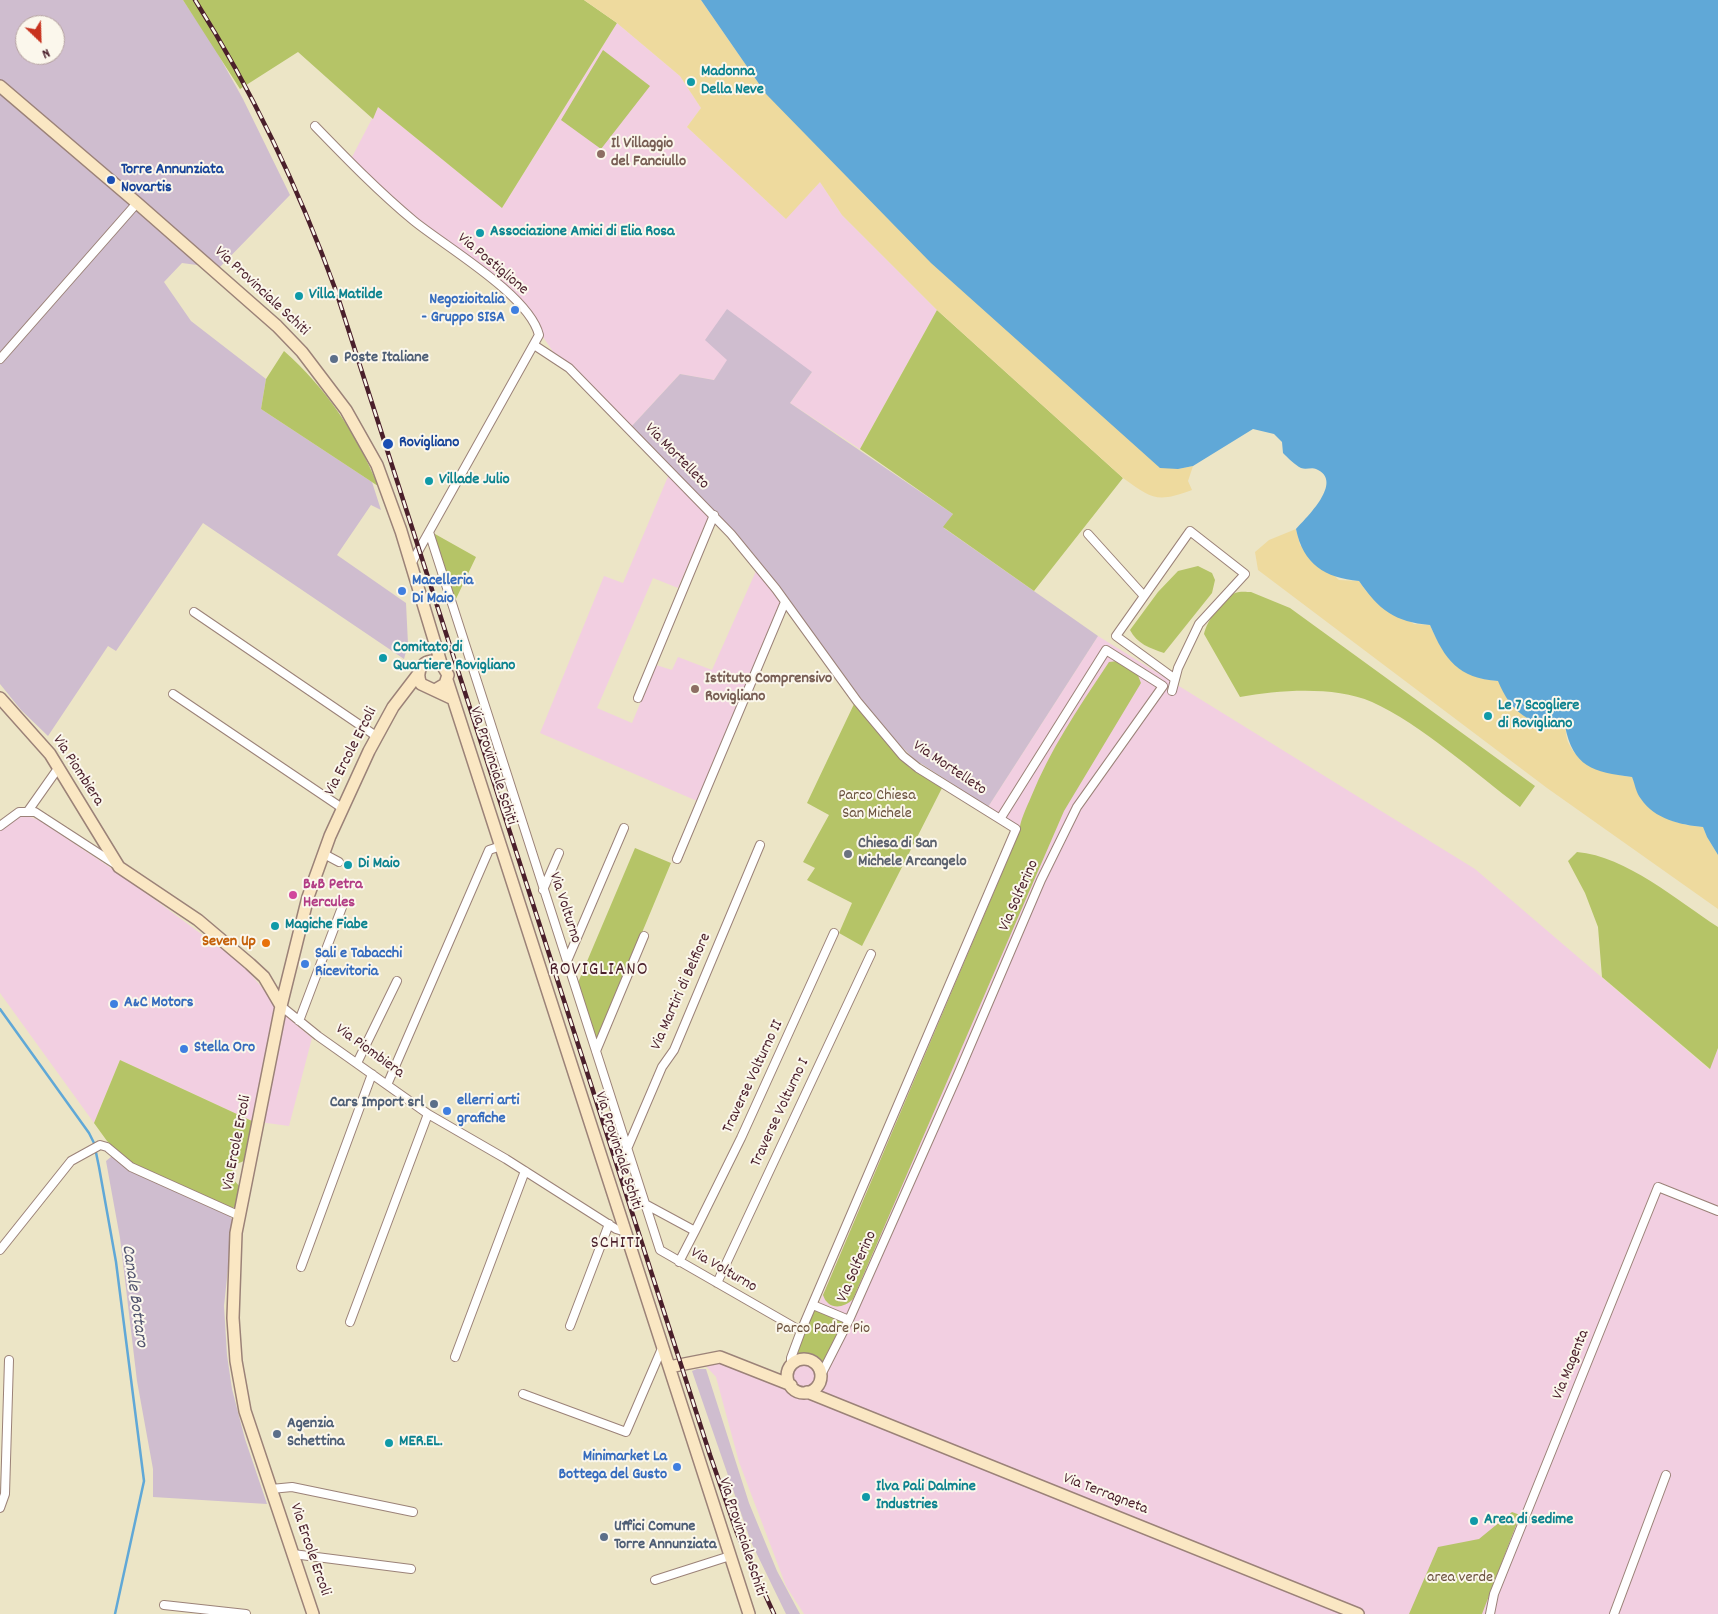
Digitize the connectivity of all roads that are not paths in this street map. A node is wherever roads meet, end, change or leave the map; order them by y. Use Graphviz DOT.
graph roads {
  1 [pos="0,86"];
  2 [pos="315,126"];
  3 [pos="137,203"];
  4 [pos="534,345"];
  5 [pos="0,359"];
  6 [pos="714,515"];
  7 [pos="429,532"];
  8 [pos="1088,534"];
  9 [pos="411,564"];
  10 [pos="1144,596"];
  11 [pos="785,602"];
  12 [pos="194,612"];
  13 [pos="434,640"];
  14 [pos="427,662"];
  15 [pos="441,663"];
  16 [pos="418,673"];
  17 [pos="1175,679"];
  18 [pos="447,680"];
  19 [pos="431,689"];
  20 [pos="1172,691"];
  21 [pos="404,692"];
  22 [pos="173,694"];
  23 [pos="0,698"];
  24 [pos="638,698"];
  25 [pos="453,699"];
  26 [pos="376,736"];
  27 [pos="59,767"];
  28 [pos="342,808"];
  29 [pos="28,811"];
  30 [pos="1000,819"];
  31 [pos="0,826"];
  32 [pos="624,828"];
  33 [pos="1016,829"];
  34 [pos="760,845"];
  35 [pos="501,846"];
  36 [pos="559,853"];
  37 [pos="324,854"];
  38 [pos="677,859"];
  39 [pos="339,862"];
  40 [pos="119,867"];
  41 [pos="543,890"];
  42 [pos="344,902"];
  43 [pos="834,933"];
  44 [pos="644,936"];
  45 [pos="870,954"];
  46 [pos="567,961"];
  47 [pos="397,981"];
  48 [pos="281,1006"];
  49 [pos="299,1021"];
  50 [pos="596,1051"];
  51 [pos="357,1063"];
  52 [pos="372,1074"];
  53 [pos="387,1085"];
  54 [pos="428,1114"];
  55 [pos="627,1149"];
  56 [pos="525,1171"];
  57 [pos="645,1204"];
  58 [pos="1718,1211"];
  59 [pos="240,1216"];
  60 [pos="609,1224"];
  61 [pos="695,1231"];
  62 [pos="626,1232"];
  63 [pos="0,1250"];
  64 [pos="679,1262"];
  65 [pos="301,1268"];
  66 [pos="717,1283"];
  67 [pos="813,1305"];
  68 [pos="849,1320"];
  69 [pos="350,1322"];
  70 [pos="570,1326"];
  71 [pos="802,1332"];
  72 [pos="663,1346"];
  73 [pos="455,1357"];
  74 [pos="9,1360"];
  75 [pos="669,1367"];
  76 [pos="789,1369"];
  77 [pos="773,1377"];
  78 [pos="820,1380"];
  79 [pos="791,1386"];
  80 [pos="807,1392"];
  81 [pos="523,1394"];
  82 [pos="841,1406"];
  83 [pos="1666,1475"];
  84 [pos="271,1489"];
  85 [pos="0,1508"];
  86 [pos="413,1512"];
  87 [pos="293,1554"];
  88 [pos="730,1556"];
  89 [pos="411,1569"];
  90 [pos="655,1580"];
  91 [pos="164,1605"];
  92 [pos="246,1614"];
  93 [pos="313,1614"];
  94 [pos="749,1614"];
  95 [pos="1358,1614"];
  96 [pos="1490,1614"];
  97 [pos="1614,1614"];
  1 -- 3 [label="street, Via Provinciale Schiti"];
  2 -- 4 [label="street, Via Postiglione"];
  3 -- 5 [label="street"];
  3 -- 9 [label="street, Via Provinciale Schiti"];
  4 -- 6 [label="street, Via Mortelleto"];
  4 -- 7 [label="street"];
  6 -- 11 [label="street, Via Mortelleto"];
  6 -- 24 [label="street"];
  7 -- 9 [label="street"];
  7 -- 41 [label="street, Via Volturno"];
  8 -- 10 [label="street"];
  9 -- 13 [label="street, Via Provinciale Schiti"];
  10 -- 17 [label="street"];
  10 -- 17 [label="street"];
  11 -- 30 [label="street, Via Mortelleto"];
  11 -- 38 [label="street"];
  12 -- 26 [label="street"];
  13 -- 14 [label="street"];
  13 -- 15 [label="street, Via Provinciale Schiti"];
  14 -- 15 [label="street"];
  14 -- 16 [label="street"];
  15 -- 18 [label="street, Via Provinciale Schiti"];
  16 -- 19 [label="street"];
  16 -- 21 [label="street, Via Ercole Ercoli"];
  17 -- 20 [label="street"];
  18 -- 19 [label="street"];
  18 -- 25 [label="street, Via Provinciale Schiti"];
  19 -- 21 [label="street"];
  19 -- 25 [label="street, Via Provinciale Schiti"];
  21 -- 26 [label="street, Via Ercole Ercoli"];
  22 -- 28 [label="street"];
  23 -- 27 [label="street, Via Piombiera"];
  25 -- 35 [label="street, Via Provinciale Schiti"];
  26 -- 28 [label="street, Via Ercole Ercoli"];
  27 -- 29 [label="street"];
  27 -- 40 [label="street, Via Piombiera"];
  28 -- 37 [label="street, Via Ercole Ercoli"];
  29 -- 31 [label="street"];
  29 -- 40 [label="street, Via Piombiera"];
  30 -- 33 [label="street, Via Mortelleto"];
  30 -- 68 [label="street, Via Solferino"];
  32 -- 46 [label="street"];
  33 -- 67 [label="street, Via Solferino"];
  34 -- 55 [label="street, Via Martiri di Belfiore"];
  35 -- 53 [label="street"];
  35 -- 62 [label="street, Via Provinciale Schiti"];
  36 -- 41 [label="street"];
  37 -- 39 [label="street"];
  37 -- 48 [label="street, Via Ercole Ercoli"];
  40 -- 48 [label="street, Via Piombiera"];
  41 -- 46 [label="street, Via Volturno"];
  42 -- 49 [label="street"];
  43 -- 61 [label="street, Traverse Volturno II"];
  44 -- 50 [label="street"];
  45 -- 66 [label="street, Traverse Volturno I"];
  46 -- 50 [label="street, Via Volturno"];
  47 -- 51 [label="street"];
  48 -- 49 [label="street, Via Piombiera"];
  48 -- 59 [label="street, Via Ercole Ercoli"];
  49 -- 51 [label="street, Via Piombiera"];
  50 -- 55 [label="street, Via Volturno"];
  51 -- 52 [label="street, Via Piombiera"];
  52 -- 53 [label="street, Via Piombiera"];
  52 -- 65 [label="street"];
  53 -- 54 [label="street, Via Piombiera"];
  54 -- 56 [label="street, Via Piombiera"];
  54 -- 69 [label="street"];
  55 -- 57 [label="street, Via Volturno"];
  56 -- 60 [label="street, Via Piombiera"];
  56 -- 73 [label="street"];
  57 -- 61 [label="street"];
  57 -- 64 [label="street, Via Volturno"];
  58 -- 96 [label="street, Via Magenta"];
  59 -- 63 [label="street"];
  59 -- 84 [label="street, Via Ercole Ercoli"];
  60 -- 62 [label="street, Via Piombiera"];
  60 -- 70 [label="street"];
  61 -- 64 [label="street, Traverse Volturno II"];
  62 -- 72 [label="street, Via Provinciale Schiti"];
  64 -- 66 [label="street, Via Volturno"];
  66 -- 71 [label="street, Via Volturno"];
  67 -- 68 [label="street"];
  67 -- 71 [label="street, Via Solferino"];
  68 -- 78 [label="street, Via Solferino"];
  71 -- 76 [label="street, Via Solferino"];
  72 -- 75 [label="street, Via Provinciale Schiti"];
  72 -- 81 [label="street"];
  74 -- 85 [label="street"];
  75 -- 77 [label="street"];
  75 -- 88 [label="street, Via Provinciale Schiti"];
  76 -- 77 [label="street"];
  76 -- 78 [label="street"];
  76 -- 79 [label="street"];
  77 -- 79 [label="street"];
  78 -- 80 [label="street"];
  78 -- 82 [label="street"];
  79 -- 80 [label="street"];
  80 -- 82 [label="street, Via Terragneta"];
  82 -- 95 [label="street, Via Terragneta"];
  83 -- 97 [label="street"];
  84 -- 86 [label="street"];
  84 -- 87 [label="street, Via Ercole Ercoli"];
  87 -- 89 [label="street"];
  87 -- 93 [label="street, Via Ercole Ercoli"];
  88 -- 90 [label="street"];
  88 -- 94 [label="street, Via Provinciale Schiti"];
  91 -- 92 [label="street"];
}
